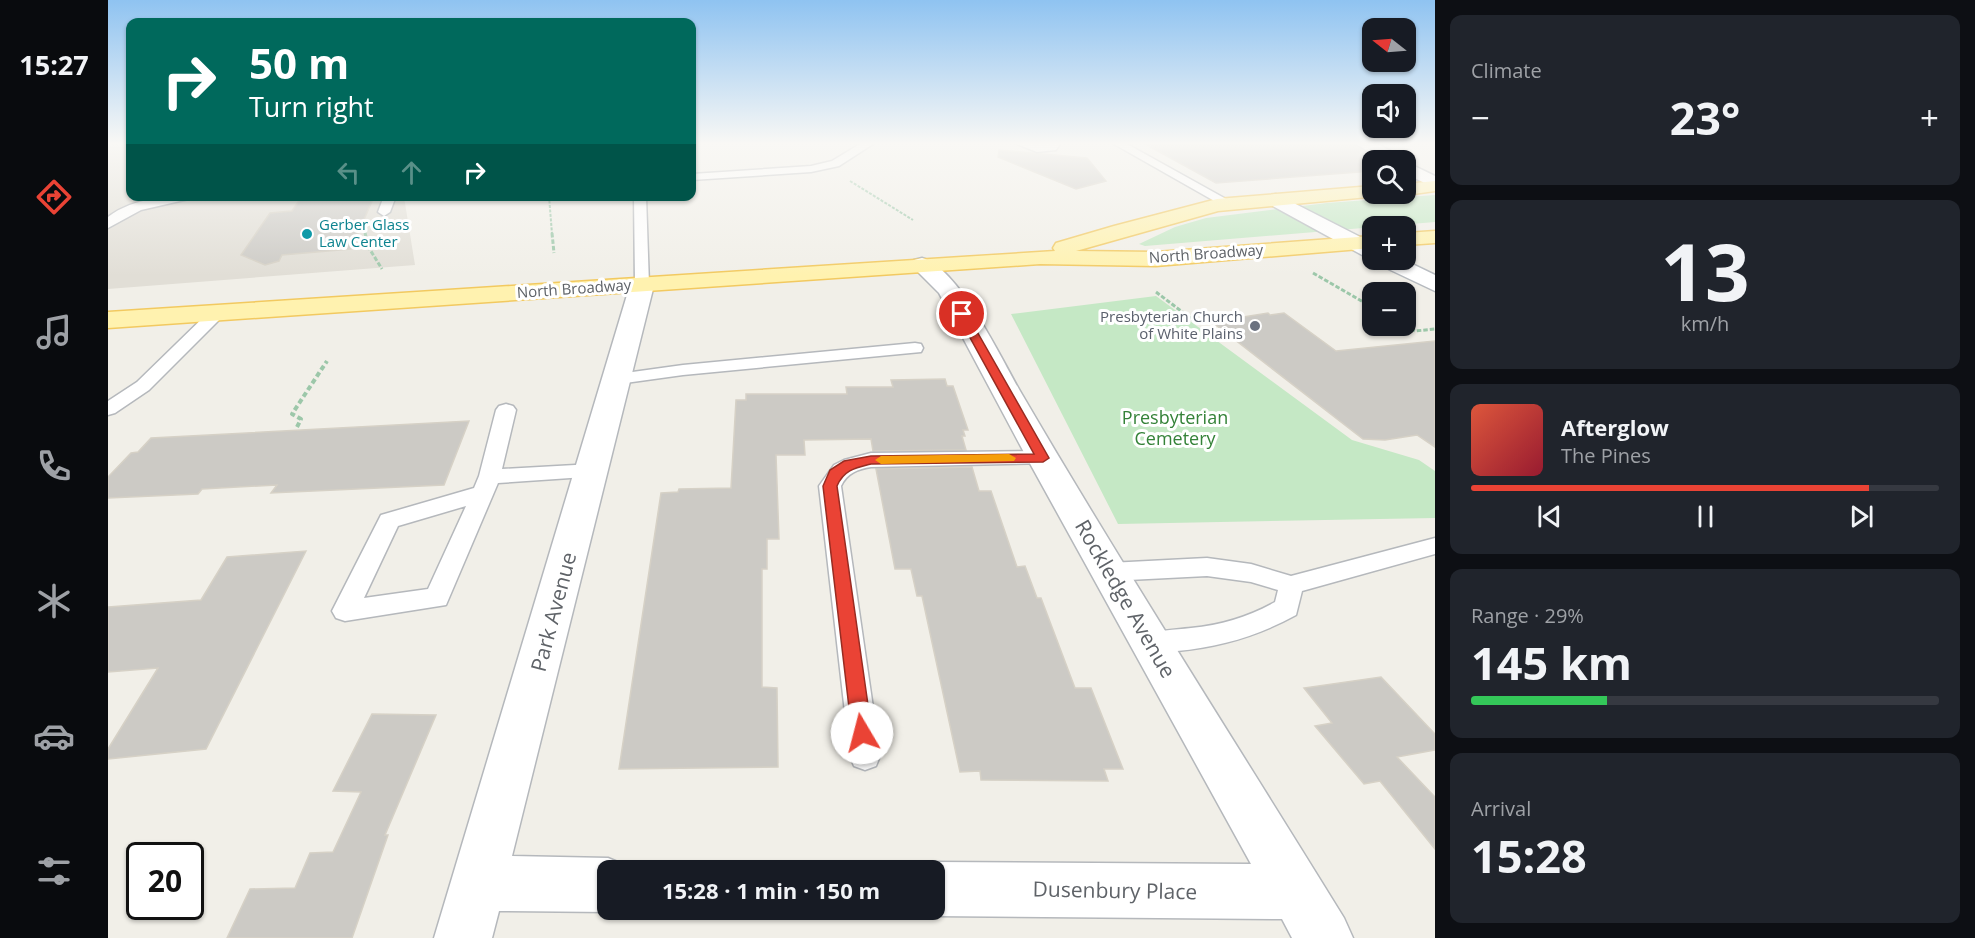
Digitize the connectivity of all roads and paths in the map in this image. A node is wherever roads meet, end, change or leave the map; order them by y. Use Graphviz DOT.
graph roads {
  1 [pos="863,188"];
  2 [pos="1195,188"];
  3 [pos="1362,193"];
  4 [pos="1276,200"];
  5 [pos="170,201"];
  6 [pos="388,201"];
  7 [pos="549,201"];
  8 [pos="640,201"];
  9 [pos="1223,204"];
  10 [pos="384,212"];
  11 [pos="914,220"];
  12 [pos="110,221"];
  13 [pos="1435,237"];
  14 [pos="1416,238"];
  15 [pos="1362,243"];
  16 [pos="1317,246"];
  17 [pos="1362,246"];
  18 [pos="554,254"];
  19 [pos="1040,256"];
  20 [pos="922,265"];
  21 [pos="382,269"];
  22 [pos="1408,270"];
  23 [pos="1313,273"];
  24 [pos="1435,284"];
  25 [pos="642,285"];
  26 [pos="1156,292"];
  27 [pos="1362,301"];
  28 [pos="219,311"];
  29 [pos="110,321"];
  30 [pos="1197,323"];
  31 [pos="1435,329"];
  32 [pos="1416,331"];
  33 [pos="915,348"];
  34 [pos="327,361"];
  35 [pos="618,379"];
  36 [pos="108,409"];
  37 [pos="506,410"];
  38 [pos="297,427"];
  39 [pos="1043,458"];
  40 [pos="593,471"];
  41 [pos="486,485"];
  42 [pos="1435,546"];
  43 [pos="1109,572"];
  44 [pos="1291,585"];
  45 [pos="1150,643"];
  46 [pos="865,756"];
  47 [pos="479,884"];
  48 [pos="597,885"];
  49 [pos="945,889"];
  50 [pos="1295,892"];
  51 [pos="463,938"];
  52 [pos="1324,938"];
  1 -- 11 [label="path"];
  2 -- 9 [label="lane"];
  3 -- 4 [label="main road, North Broadway"];
  4 -- 9 [label="main road, North Broadway"];
  4 -- 15 [label="street"];
  5 -- 12 [label="lane"];
  6 -- 10 [label="lane"];
  7 -- 18 [label="path"];
  8 -- 25 [label="lane"];
  9 -- 16 [label="main road"];
  9 -- 19 [label="main road, North Broadway"];
  10 -- 21 [label="path"];
  13 -- 14 [label="main road"];
  16 -- 17 [label="main road, North Broadway"];
  16 -- 19 [label="main road, North Broadway"];
  19 -- 20 [label="main road, North Broadway"];
  20 -- 25 [label="main road, North Broadway"];
  20 -- 39 [label="street, Rockledge Avenue"];
  22 -- 24 [label="street"];
  23 -- 27 [label="path"];
  25 -- 28 [label="main road, North Broadway"];
  25 -- 35 [label="street, Park Avenue"];
  26 -- 30 [label="path"];
  28 -- 29 [label="main road, North Broadway"];
  28 -- 36 [label="lane"];
  31 -- 32 [label="path"];
  33 -- 35 [label="lane"];
  34 -- 38 [label="path"];
  35 -- 40 [label="street, Park Avenue"];
  37 -- 41 [label="lane"];
  39 -- 43 [label="street, Rockledge Avenue"];
  39 -- 46 [label="lane"];
  40 -- 41 [label="lane"];
  40 -- 47 [label="street, Park Avenue"];
  41 -- 41 [label="lane"];
  42 -- 44 [label="lane"];
  43 -- 44 [label="lane"];
  43 -- 45 [label="street, Rockledge Avenue"];
  44 -- 45 [label="lane"];
  45 -- 50 [label="street, Rockledge Avenue"];
  47 -- 48 [label="street"];
  47 -- 51 [label="street, Park Avenue"];
  49 -- 50 [label="street, Dusenbury Place"];
  50 -- 52 [label="street, Rockledge Avenue"];
}
